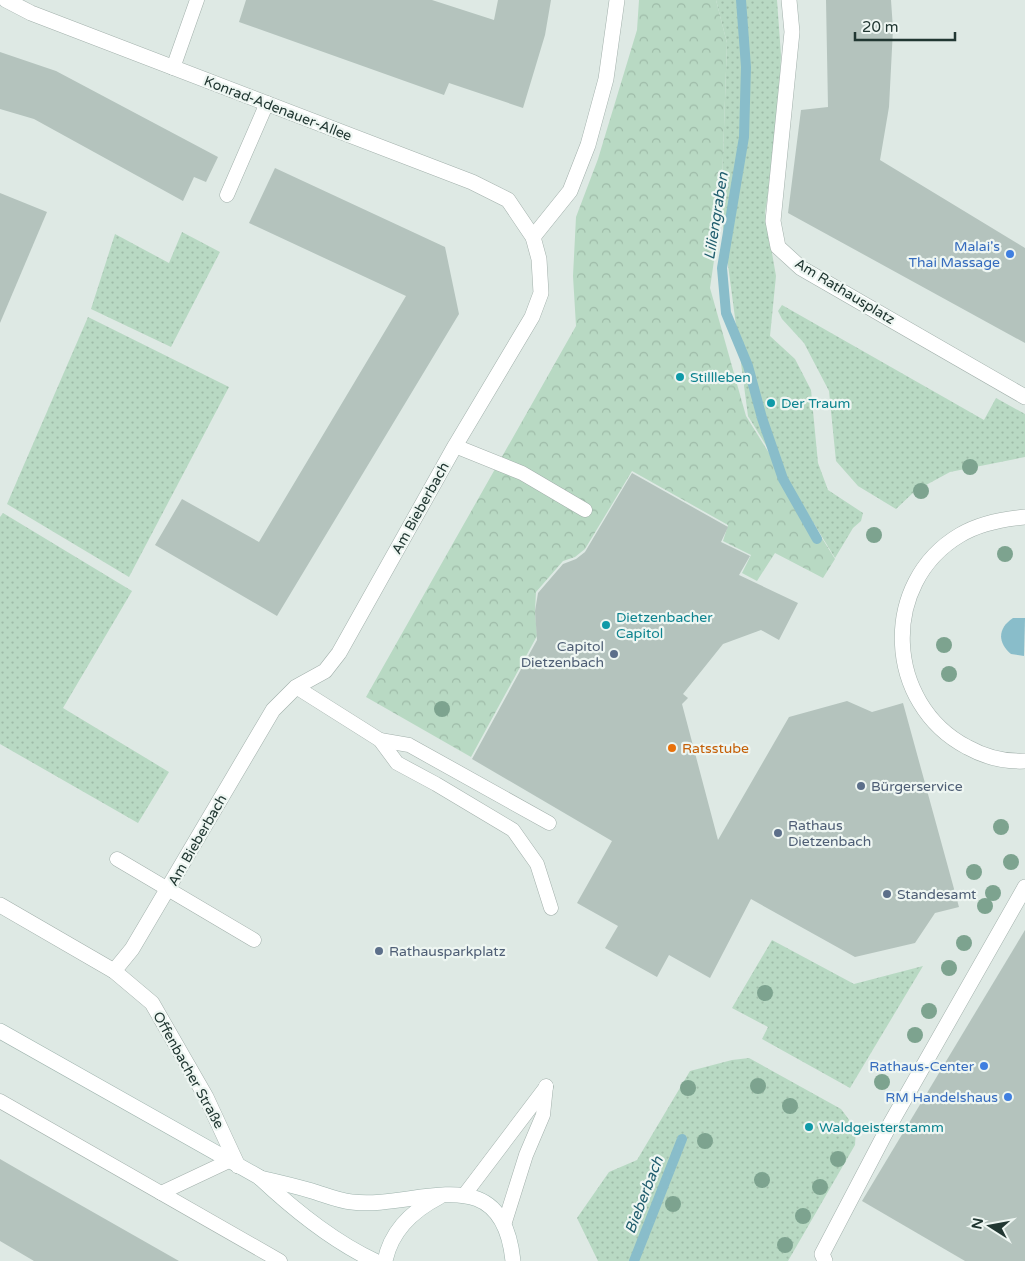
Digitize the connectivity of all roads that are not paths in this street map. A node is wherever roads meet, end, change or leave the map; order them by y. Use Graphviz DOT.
graph roads {
  1 [pos="6,0"];
  2 [pos="198,0"];
  3 [pos="617,0"];
  4 [pos="789,0"];
  5 [pos="173,68"];
  6 [pos="267,103"];
  7 [pos="227,195"];
  8 [pos="534,237"];
  9 [pos="1025,397"];
  10 [pos="455,446"];
  11 [pos="585,510"];
  12 [pos="1025,517"];
  13 [pos="296,687"];
  14 [pos="380,740"];
  15 [pos="1025,761"];
  16 [pos="549,823"];
  17 [pos="117,859"];
  18 [pos="1025,887"];
  19 [pos="167,890"];
  20 [pos="0,906"];
  21 [pos="551,908"];
  22 [pos="254,940"];
  23 [pos="114,971"];
  24 [pos="0,1031"];
  25 [pos="0,1101"];
  26 [pos="234,1163"];
  27 [pos="259,1177"];
  28 [pos="161,1193"];
  29 [pos="447,1193"];
  30 [pos="465,1194"];
  31 [pos="504,1225"];
  32 [pos="280,1261"];
  33 [pos="375,1261"];
  34 [pos="385,1261"];
  35 [pos="514,1261"];
  36 [pos="825,1261"];
  1 -- 5 [label="street, Konrad-Adenauer-Allee"];
  2 -- 5 [label="lane"];
  3 -- 8 [label="street"];
  4 -- 9 [label="street, Am Rathausplatz"];
  5 -- 6 [label="street, Konrad-Adenauer-Allee"];
  6 -- 7 [label="lane"];
  6 -- 8 [label="street, Konrad-Adenauer-Allee"];
  8 -- 10 [label="street, Am Bieberbach"];
  10 -- 11 [label="lane"];
  10 -- 13 [label="street, Am Bieberbach"];
  12 -- 15 [label="street"];
  13 -- 14 [label="lane"];
  13 -- 19 [label="street, Am Bieberbach"];
  14 -- 16 [label="lane"];
  14 -- 21 [label="lane"];
  17 -- 19 [label="lane"];
  18 -- 36 [label="street"];
  19 -- 22 [label="lane"];
  19 -- 23 [label="street, Am Bieberbach"];
  20 -- 23 [label="street, Offenbacher Straße"];
  23 -- 26 [label="street, Offenbacher Straße"];
  24 -- 26 [label="street, Offenbacher Straße"];
  25 -- 28 [label="lane"];
  26 -- 27 [label="street, Offenbacher Straße"];
  26 -- 28 [label="lane"];
  27 -- 29 [label="street, Offenbacher Straße"];
  27 -- 33 [label="street, Offenbacher Straße"];
  28 -- 32 [label="lane"];
  29 -- 30 [label="street, Offenbacher Straße"];
  29 -- 34 [label="street"];
  30 -- 31 [label="street"];
  30 -- 31 [label="lane"];
  31 -- 35 [label="street"];
}
